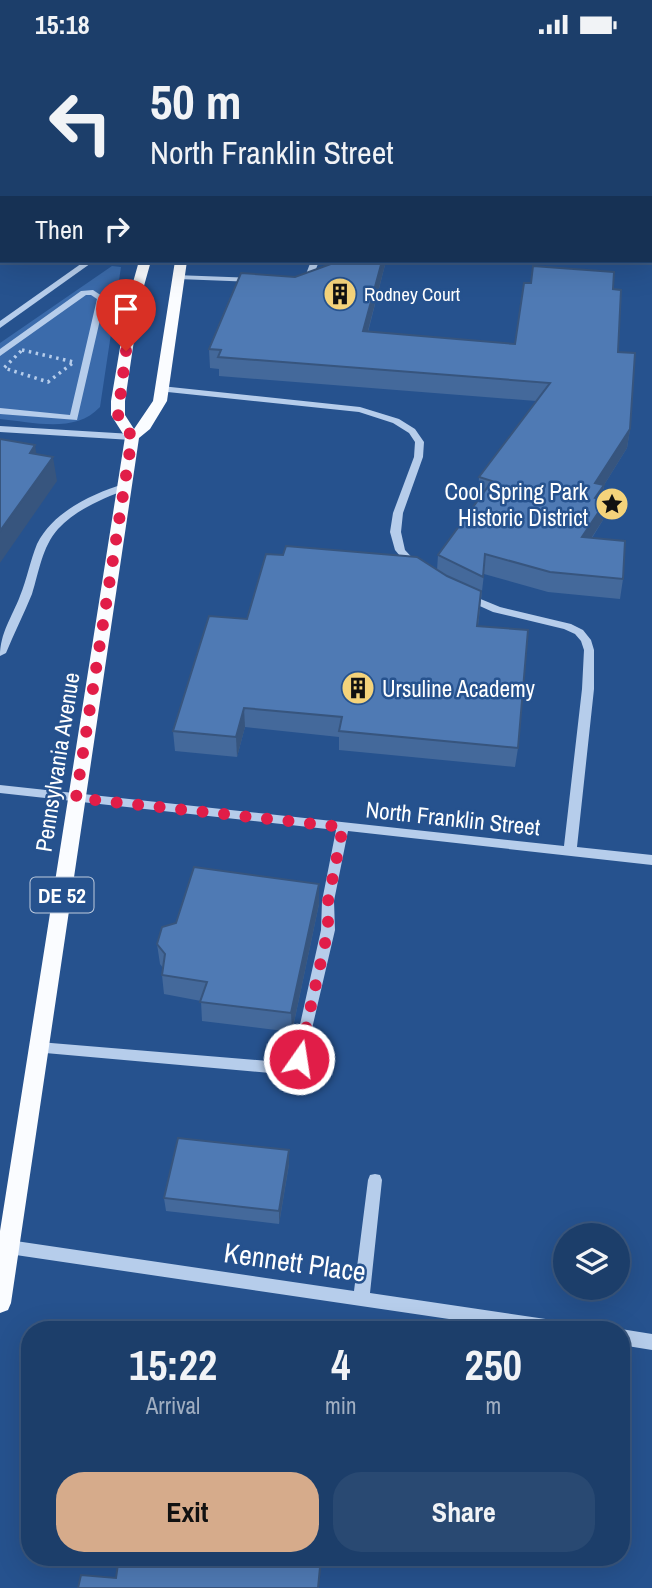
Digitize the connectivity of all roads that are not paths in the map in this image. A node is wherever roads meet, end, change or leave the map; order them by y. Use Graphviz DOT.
graph roads {
  1 [pos="87,263"];
  2 [pos="144,263"];
  3 [pos="181,263"];
  4 [pos="314,263"];
  5 [pos="178,277"];
  6 [pos="268,281"];
  7 [pos="288,282"];
  8 [pos="0,325"];
  9 [pos="0,353"];
  10 [pos="84,371"];
  11 [pos="161,389"];
  12 [pos="76,407"];
  13 [pos="0,411"];
  14 [pos="0,429"];
  15 [pos="132,437"];
  16 [pos="124,487"];
  17 [pos="427,576"];
  18 [pos="460,594"];
  19 [pos="0,653"];
  20 [pos="0,789"];
  21 [pos="76,798"];
  22 [pos="343,827"];
  23 [pos="570,851"];
  24 [pos="652,860"];
  25 [pos="39,1048"];
  26 [pos="375,1180"];
  27 [pos="9,1247"];
  28 [pos="361,1299"];
  29 [pos="0,1303"];
  30 [pos="511,1321"];
  31 [pos="630,1338"];
  32 [pos="652,1342"];
  1 -- 8 [label="street"];
  2 -- 15 [label="main road"];
  3 -- 5 [label="main road"];
  4 -- 7 [label="street"];
  5 -- 6 [label="street"];
  5 -- 11 [label="main road"];
  9 -- 10 [label="street"];
  10 -- 12 [label="street"];
  10 -- 12 [label="street"];
  11 -- 15 [label="main road"];
  11 -- 17 [label="street"];
  12 -- 13 [label="street"];
  14 -- 15 [label="street"];
  15 -- 16 [label="main road, Pennsylvania Avenue / DE 52"];
  16 -- 19 [label="street"];
  16 -- 21 [label="main road, Pennsylvania Avenue / DE 52"];
  18 -- 23 [label="street"];
  20 -- 21 [label="street, North Franklin Street"];
  21 -- 22 [label="street, North Franklin Street"];
  21 -- 25 [label="main road, Pennsylvania Avenue / DE 52"];
  22 -- 23 [label="street, North Franklin Street"];
  22 -- 25 [label="street"];
  23 -- 24 [label="street, North Franklin Street"];
  25 -- 27 [label="main road, Pennsylvania Avenue / DE 52"];
  26 -- 28 [label="street"];
  27 -- 28 [label="street, Kennett Place"];
  27 -- 29 [label="main road, Pennsylvania Avenue / DE 52"];
  28 -- 30 [label="street, Kennett Place"];
  31 -- 32 [label="street"];
}
